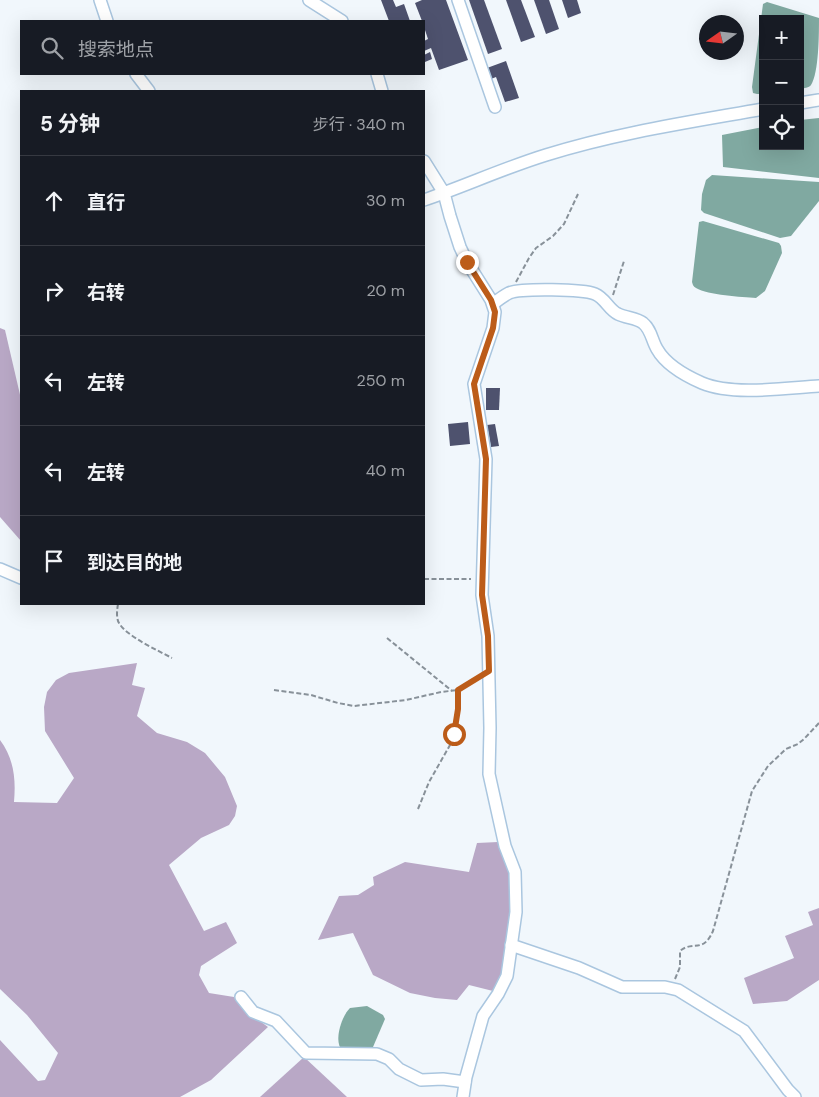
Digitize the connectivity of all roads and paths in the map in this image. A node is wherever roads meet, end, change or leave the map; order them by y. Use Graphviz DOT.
graph roads {
  1 [pos="100,0"];
  2 [pos="309,0"];
  3 [pos="458,0"];
  4 [pos="107,20"];
  5 [pos="340,20"];
  6 [pos="137,75"];
  7 [pos="377,75"];
  8 [pos="148,90"];
  9 [pos="382,90"];
  10 [pos="819,100"];
  11 [pos="804,102"];
  12 [pos="495,106"];
  13 [pos="759,110"];
  14 [pos="425,163"];
  15 [pos="444,193"];
  16 [pos="578,194"];
  17 [pos="425,200"];
  18 [pos="624,261"];
  19 [pos="510,293"];
  20 [pos="493,304"];
  21 [pos="610,306"];
  22 [pos="819,386"];
  23 [pos="0,569"];
  24 [pos="20,578"];
  25 [pos="483,578"];
  26 [pos="425,579"];
  27 [pos="118,605"];
  28 [pos="387,638"];
  29 [pos="172,658"];
  30 [pos="489,671"];
  31 [pos="274,690"];
  32 [pos="458,690"];
  33 [pos="452,691"];
  34 [pos="819,723"];
  35 [pos="418,809"];
  36 [pos="511,945"];
  37 [pos="665,987"];
  38 [pos="240,997"];
  39 [pos="465,1082"];
  40 [pos="462,1097"];
  41 [pos="795,1097"];
  1 -- 4 [label="street"];
  2 -- 5 [label="street"];
  3 -- 12 [label="street"];
  6 -- 8 [label="street"];
  7 -- 9 [label="street"];
  10 -- 11 [label="street"];
  13 -- 15 [label="street"];
  14 -- 15 [label="street"];
  15 -- 17 [label="street"];
  15 -- 20 [label="street"];
  16 -- 19 [label="path"];
  18 -- 21 [label="path"];
  19 -- 20 [label="street"];
  19 -- 21 [label="street"];
  20 -- 25 [label="street"];
  21 -- 22 [label="street"];
  23 -- 24 [label="street"];
  25 -- 26 [label="path"];
  25 -- 30 [label="street"];
  27 -- 29 [label="path"];
  28 -- 33 [label="path"];
  30 -- 32 [label="path"];
  30 -- 36 [label="street"];
  31 -- 33 [label="path"];
  32 -- 33 [label="path"];
  32 -- 35 [label="path"];
  34 -- 37 [label="path"];
  36 -- 37 [label="street"];
  36 -- 39 [label="street"];
  37 -- 41 [label="street"];
  38 -- 39 [label="street"];
  39 -- 40 [label="street"];
}
